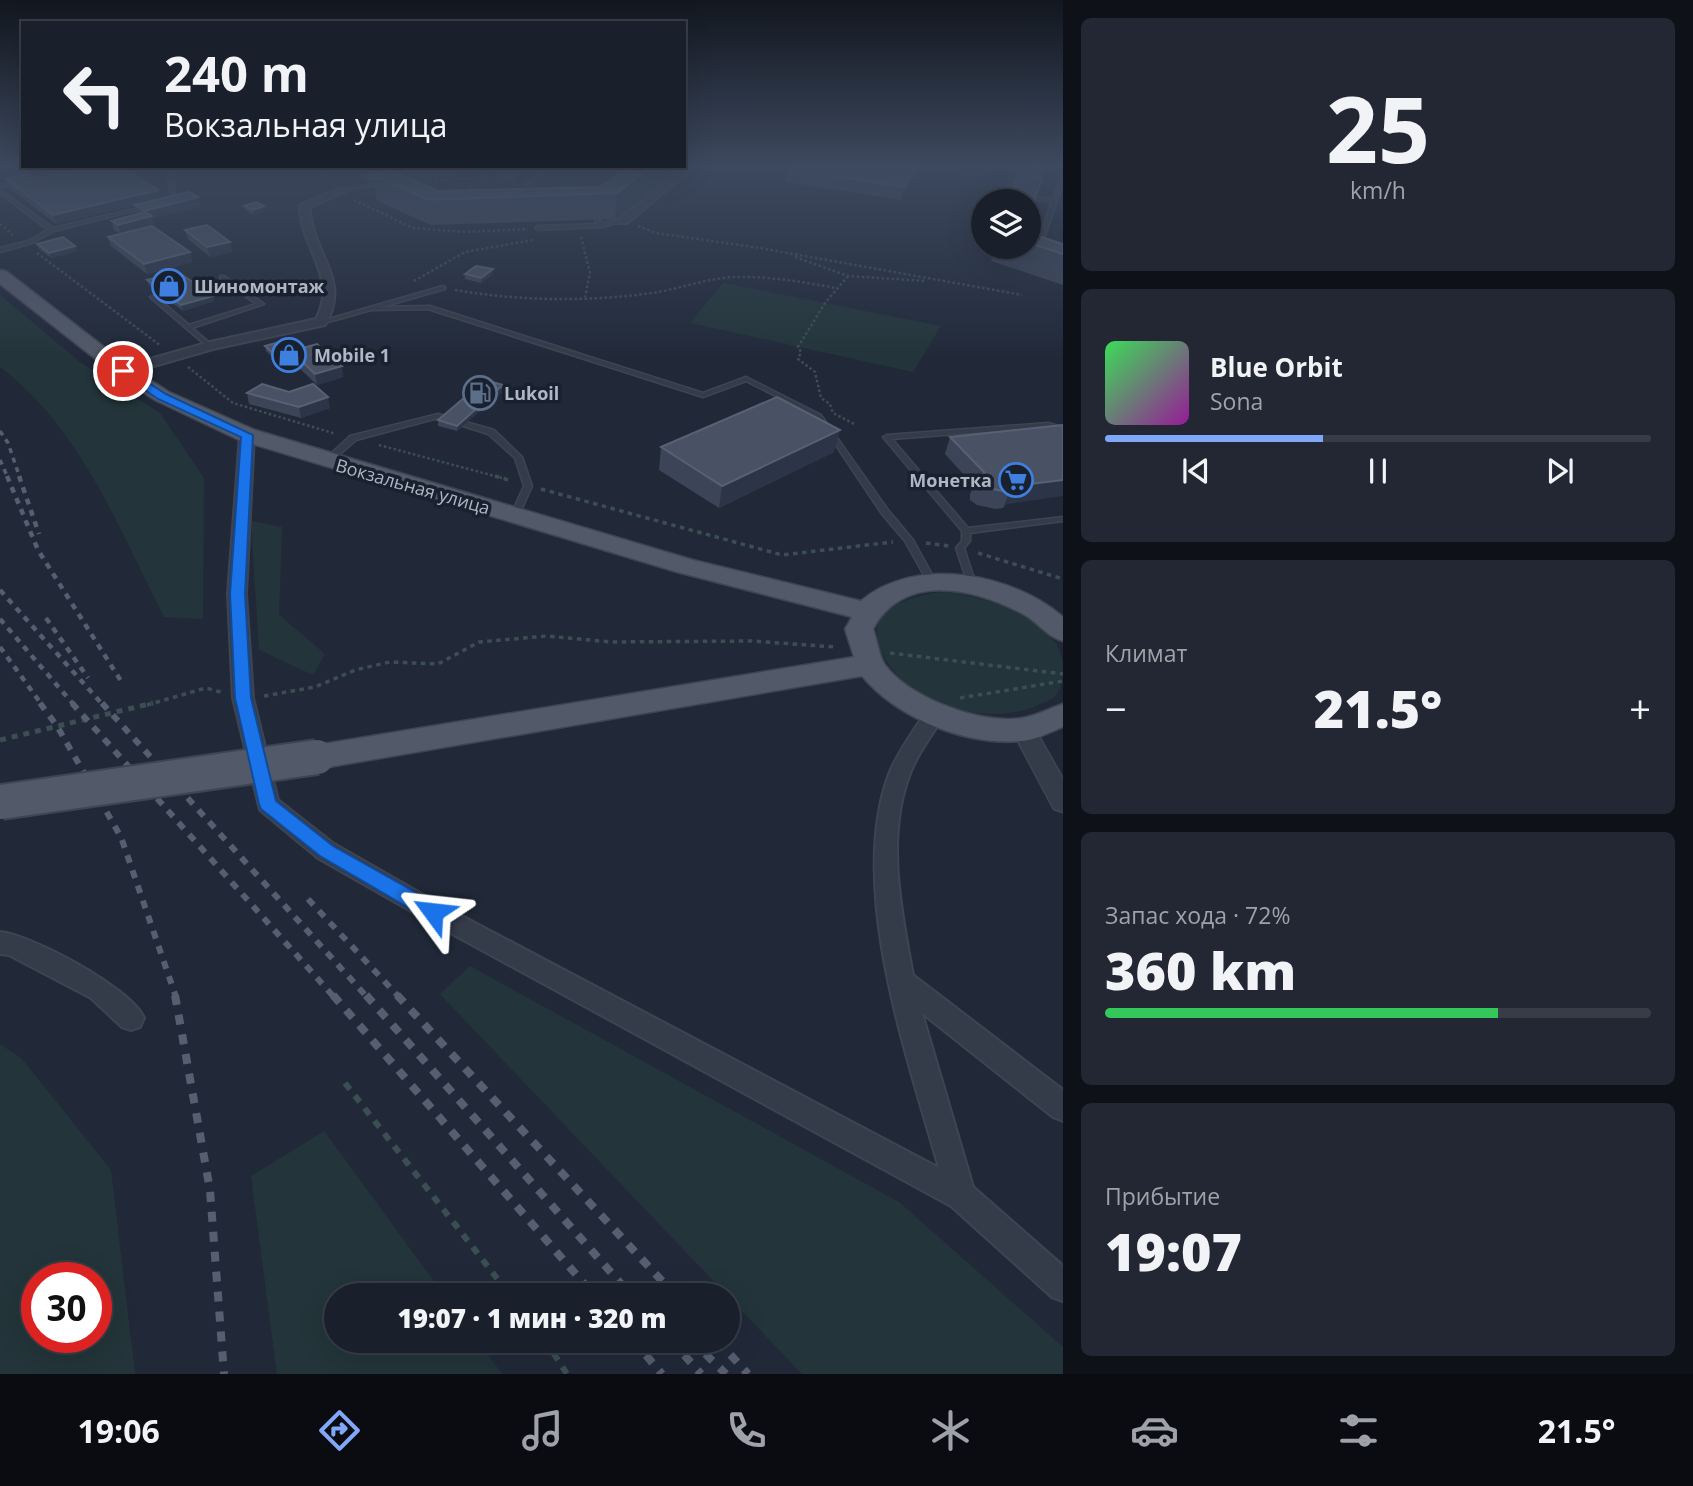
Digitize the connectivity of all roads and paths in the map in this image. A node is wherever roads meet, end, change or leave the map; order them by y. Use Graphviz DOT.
graph roads {
  1 [pos="52,230"];
  2 [pos="308,230"];
  3 [pos="441,230"];
  4 [pos="499,230"];
  5 [pos="537,230"];
  6 [pos="578,230"];
  7 [pos="648,230"];
  8 [pos="0,250"];
  9 [pos="780,252"];
  10 [pos="0,275"];
  11 [pos="222,276"];
  12 [pos="848,276"];
  13 [pos="942,282"];
  14 [pos="443,288"];
  15 [pos="836,288"];
  16 [pos="1021,295"];
  17 [pos="585,297"];
  18 [pos="153,298"];
  19 [pos="373,309"];
  20 [pos="321,322"];
  21 [pos="188,327"];
  22 [pos="210,346"];
  23 [pos="123,371"];
  24 [pos="854,424"];
  25 [pos="1063,429"];
  26 [pos="247,435"];
  27 [pos="327,461"];
  28 [pos="515,515"];
  29 [pos="1063,519"];
  30 [pos="966,531"];
  31 [pos="932,582"];
  32 [pos="972,585"];
  33 [pos="865,611"];
  34 [pos="1063,632"];
  35 [pos="868,658"];
  36 [pos="1063,681"];
  37 [pos="243,698"];
  38 [pos="940,708"];
  39 [pos="1063,715"];
  40 [pos="1024,730"];
  41 [pos="0,740"];
  42 [pos="1,802"];
  43 [pos="1063,802"];
  44 [pos="0,943"];
  45 [pos="901,981"];
  46 [pos="131,1018"];
  47 [pos="345,1083"];
  48 [pos="1063,1107"];
  49 [pos="961,1196"];
  50 [pos="501,1283"];
  51 [pos="1063,1286"];
  52 [pos="553,1353"];
  53 [pos="567,1374"];
  1 -- 8 [label="lane"];
  2 -- 20 [label="street"];
  3 -- 4 [label="path"];
  5 -- 19 [label="path"];
  6 -- 17 [label="path"];
  7 -- 9 [label="path"];
  9 -- 12 [label="path"];
  9 -- 13 [label="path"];
  10 -- 23 [label="main road, Вокзальная улица"];
  11 -- 21 [label="lane"];
  12 -- 13 [label="path"];
  12 -- 15 [label="path"];
  13 -- 16 [label="path"];
  14 -- 17 [label="path"];
  14 -- 19 [label="lane"];
  15 -- 17 [label="path"];
  15 -- 24 [label="path"];
  18 -- 21 [label="lane"];
  19 -- 20 [label="lane"];
  19 -- 31 [label="lane"];
  20 -- 22 [label="street"];
  21 -- 22 [label="lane"];
  22 -- 23 [label="street"];
  23 -- 26 [label="main road, Вокзальная улица"];
  25 -- 30 [label="lane"];
  26 -- 27 [label="main road, Вокзальная улица"];
  26 -- 37 [label="street"];
  27 -- 28 [label="main road, Вокзальная улица"];
  27 -- 28 [label="lane"];
  28 -- 33 [label="main road, Вокзальная улица"];
  29 -- 30 [label="lane"];
  30 -- 32 [label="lane"];
  31 -- 32 [label="main road"];
  31 -- 33 [label="main road"];
  32 -- 34 [label="main road"];
  33 -- 35 [label="main road"];
  35 -- 37 [label="path"];
  35 -- 38 [label="main road"];
  35 -- 42 [label="main road, bridge"];
  36 -- 38 [label="path"];
  37 -- 41 [label="path"];
  37 -- 49 [label="street"];
  38 -- 40 [label="main road"];
  38 -- 45 [label="street"];
  39 -- 40 [label="main road"];
  40 -- 43 [label="street"];
  44 -- 46 [label="street"];
  45 -- 48 [label="street"];
  45 -- 49 [label="street"];
  47 -- 50 [label="path"];
  49 -- 51 [label="street"];
  52 -- 53 [label="path"];
}
